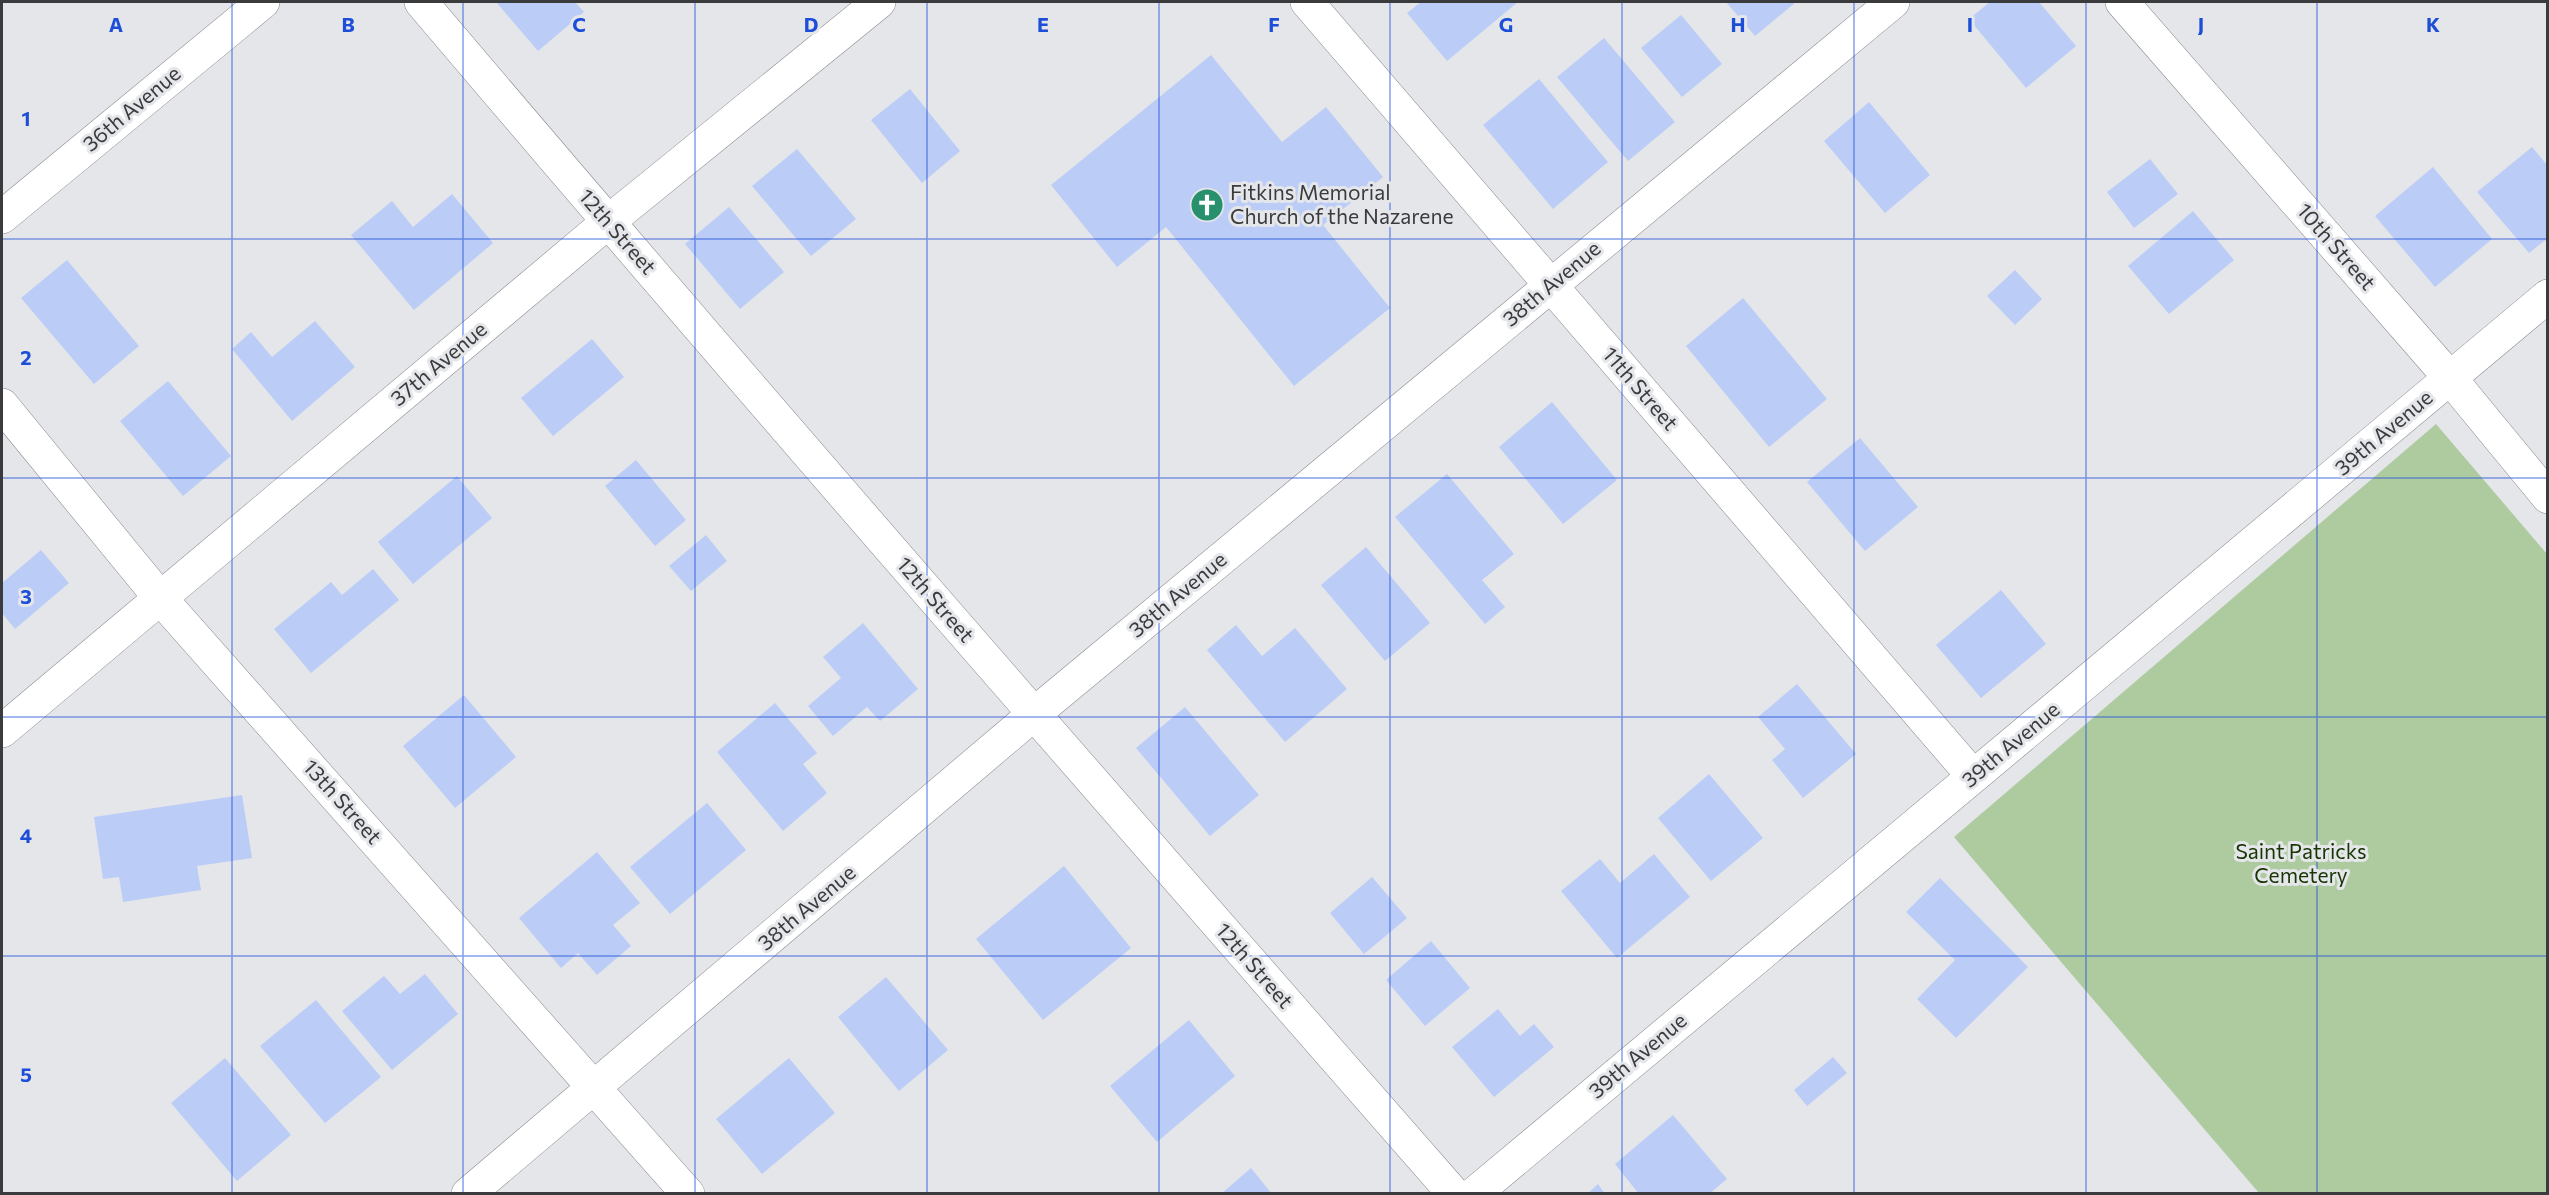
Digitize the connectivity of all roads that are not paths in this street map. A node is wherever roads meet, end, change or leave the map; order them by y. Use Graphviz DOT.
graph roads {
  1 [pos="263,2"];
  2 [pos="421,2"];
  3 [pos="879,2"];
  4 [pos="1307,2"];
  5 [pos="1893,2"];
  6 [pos="2122,2"];
  7 [pos="2,217"];
  8 [pos="608,222"];
  9 [pos="1550,285"];
  10 [pos="2547,296"];
  11 [pos="2450,378"];
  12 [pos="2,405"];
  13 [pos="2547,496"];
  14 [pos="161,599"];
  15 [pos="1034,714"];
  16 [pos="2,731"];
  17 [pos="1973,776"];
  18 [pos="596,1087"];
  19 [pos="468,1194"];
  20 [pos="688,1194"];
  21 [pos="1454,1194"];
  22 [pos="1474,1194"];
  1 -- 7 [label="street, 36th Avenue"];
  2 -- 8 [label="street, 12th Street"];
  3 -- 8 [label="street, 37th Avenue"];
  4 -- 9 [label="street, 11th Street"];
  5 -- 9 [label="street, 38th Avenue"];
  6 -- 11 [label="street, 10th Street"];
  8 -- 14 [label="street, 37th Avenue"];
  8 -- 15 [label="street, 12th Street"];
  9 -- 15 [label="street, 38th Avenue"];
  9 -- 17 [label="street, 11th Street"];
  10 -- 11 [label="street, 39th Avenue"];
  11 -- 13 [label="street, 10th Street"];
  11 -- 17 [label="street, 39th Avenue"];
  12 -- 14 [label="street, 13th Street"];
  14 -- 16 [label="street, 37th Avenue"];
  14 -- 18 [label="street, 13th Street"];
  15 -- 18 [label="street, 38th Avenue"];
  15 -- 21 [label="street, 12th Street"];
  17 -- 22 [label="street, 39th Avenue"];
  18 -- 19 [label="street, 38th Avenue"];
  18 -- 20 [label="street, 13th Street"];
}
